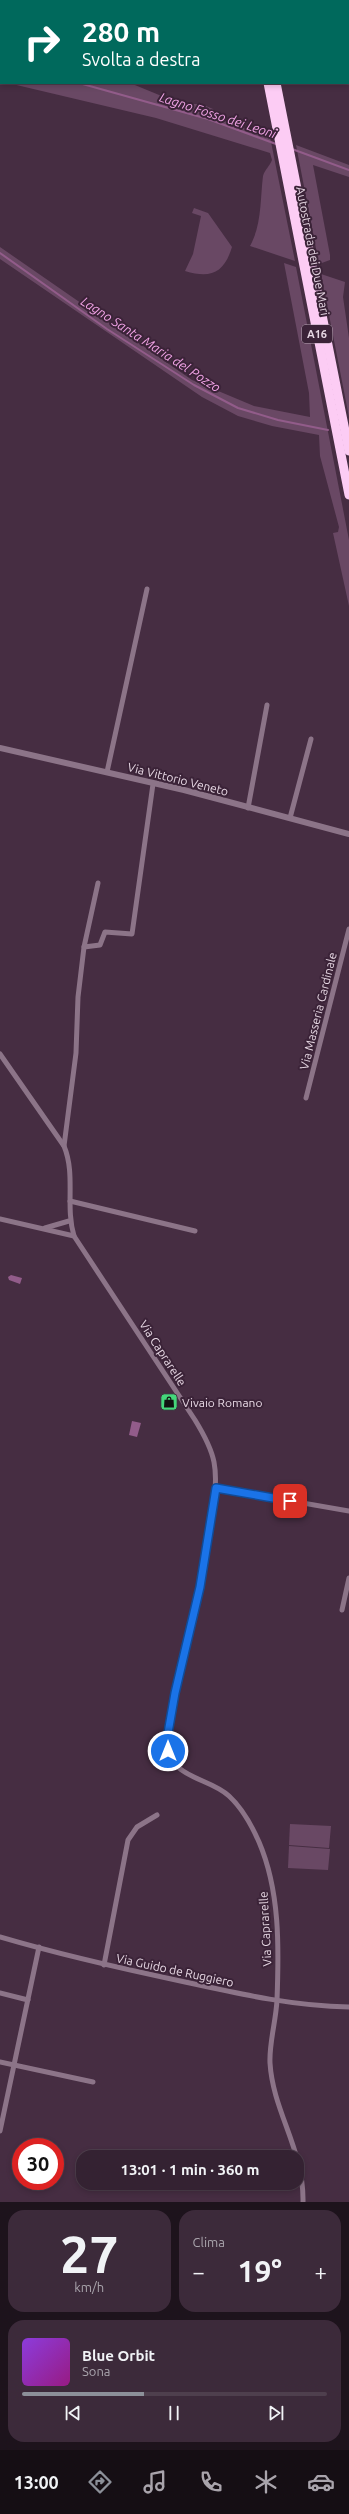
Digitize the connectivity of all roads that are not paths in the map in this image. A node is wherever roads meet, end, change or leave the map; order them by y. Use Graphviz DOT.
graph roads {
  1 [pos="268,84"];
  2 [pos="276,84"];
  3 [pos="279,117"];
  4 [pos="349,451"];
  5 [pos="349,495"];
  6 [pos="147,589"];
  7 [pos="267,705"];
  8 [pos="311,739"];
  9 [pos="0,748"];
  10 [pos="108,772"];
  11 [pos="154,784"];
  12 [pos="248,808"];
  13 [pos="290,818"];
  14 [pos="349,834"];
  15 [pos="98,884"];
  16 [pos="349,929"];
  17 [pos="84,947"];
  18 [pos="0,1054"];
  19 [pos="306,1098"];
  20 [pos="64,1146"];
  21 [pos="70,1201"];
  22 [pos="0,1219"];
  23 [pos="70,1221"];
  24 [pos="45,1228"];
  25 [pos="195,1231"];
  26 [pos="74,1236"];
  27 [pos="216,1488"];
  28 [pos="349,1511"];
  29 [pos="349,1578"];
  30 [pos="342,1610"];
  31 [pos="157,1815"];
  32 [pos="0,1936"];
  33 [pos="40,1947"];
  34 [pos="104,1965"];
  35 [pos="0,1994"];
  36 [pos="28,2000"];
  37 [pos="277,2002"];
  38 [pos="349,2007"];
  39 [pos="0,2062"];
  40 [pos="14,2065"];
  41 [pos="92,2082"];
  42 [pos="1,2124"];
  43 [pos="0,2131"];
  44 [pos="304,2202"];
  1 -- 3 [label="highway, Autostrada dei Due Mari / A16"];
  2 -- 3 [label="highway, Autostrada dei Due Mari / A16"];
  3 -- 4 [label="highway, Autostrada dei Due Mari / A16"];
  3 -- 5 [label="highway, Autostrada dei Due Mari / A16"];
  6 -- 10 [label="street"];
  7 -- 12 [label="street"];
  8 -- 13 [label="street"];
  9 -- 10 [label="street, Via Vittorio Veneto"];
  10 -- 11 [label="street, Via Vittorio Veneto"];
  11 -- 12 [label="street, Via Vittorio Veneto"];
  11 -- 17 [label="street"];
  12 -- 13 [label="street, Via Vittorio Veneto"];
  13 -- 14 [label="street, Via Vittorio Veneto"];
  15 -- 17 [label="street"];
  16 -- 19 [label="street, Via Masseria Cardinale"];
  17 -- 20 [label="street"];
  18 -- 20 [label="street"];
  20 -- 21 [label="street, Via Caprarelle"];
  21 -- 23 [label="street, Via Caprarelle"];
  21 -- 25 [label="street"];
  22 -- 24 [label="street"];
  23 -- 24 [label="street"];
  23 -- 26 [label="street, Via Caprarelle"];
  24 -- 26 [label="street"];
  26 -- 27 [label="street, Via Caprarelle"];
  27 -- 28 [label="street"];
  27 -- 37 [label="street, Via Caprarelle"];
  29 -- 30 [label="street"];
  31 -- 34 [label="street"];
  32 -- 33 [label="street, Via Guido de Ruggiero"];
  33 -- 34 [label="street, Via Guido de Ruggiero"];
  33 -- 36 [label="street"];
  34 -- 37 [label="street, Via Guido de Ruggiero"];
  35 -- 36 [label="street"];
  36 -- 40 [label="street"];
  37 -- 38 [label="street, Via Guido de Ruggiero"];
  37 -- 44 [label="street, Via Caprarelle"];
  39 -- 40 [label="street"];
  40 -- 41 [label="street"];
  40 -- 42 [label="street"];
  42 -- 43 [label="street"];
}
